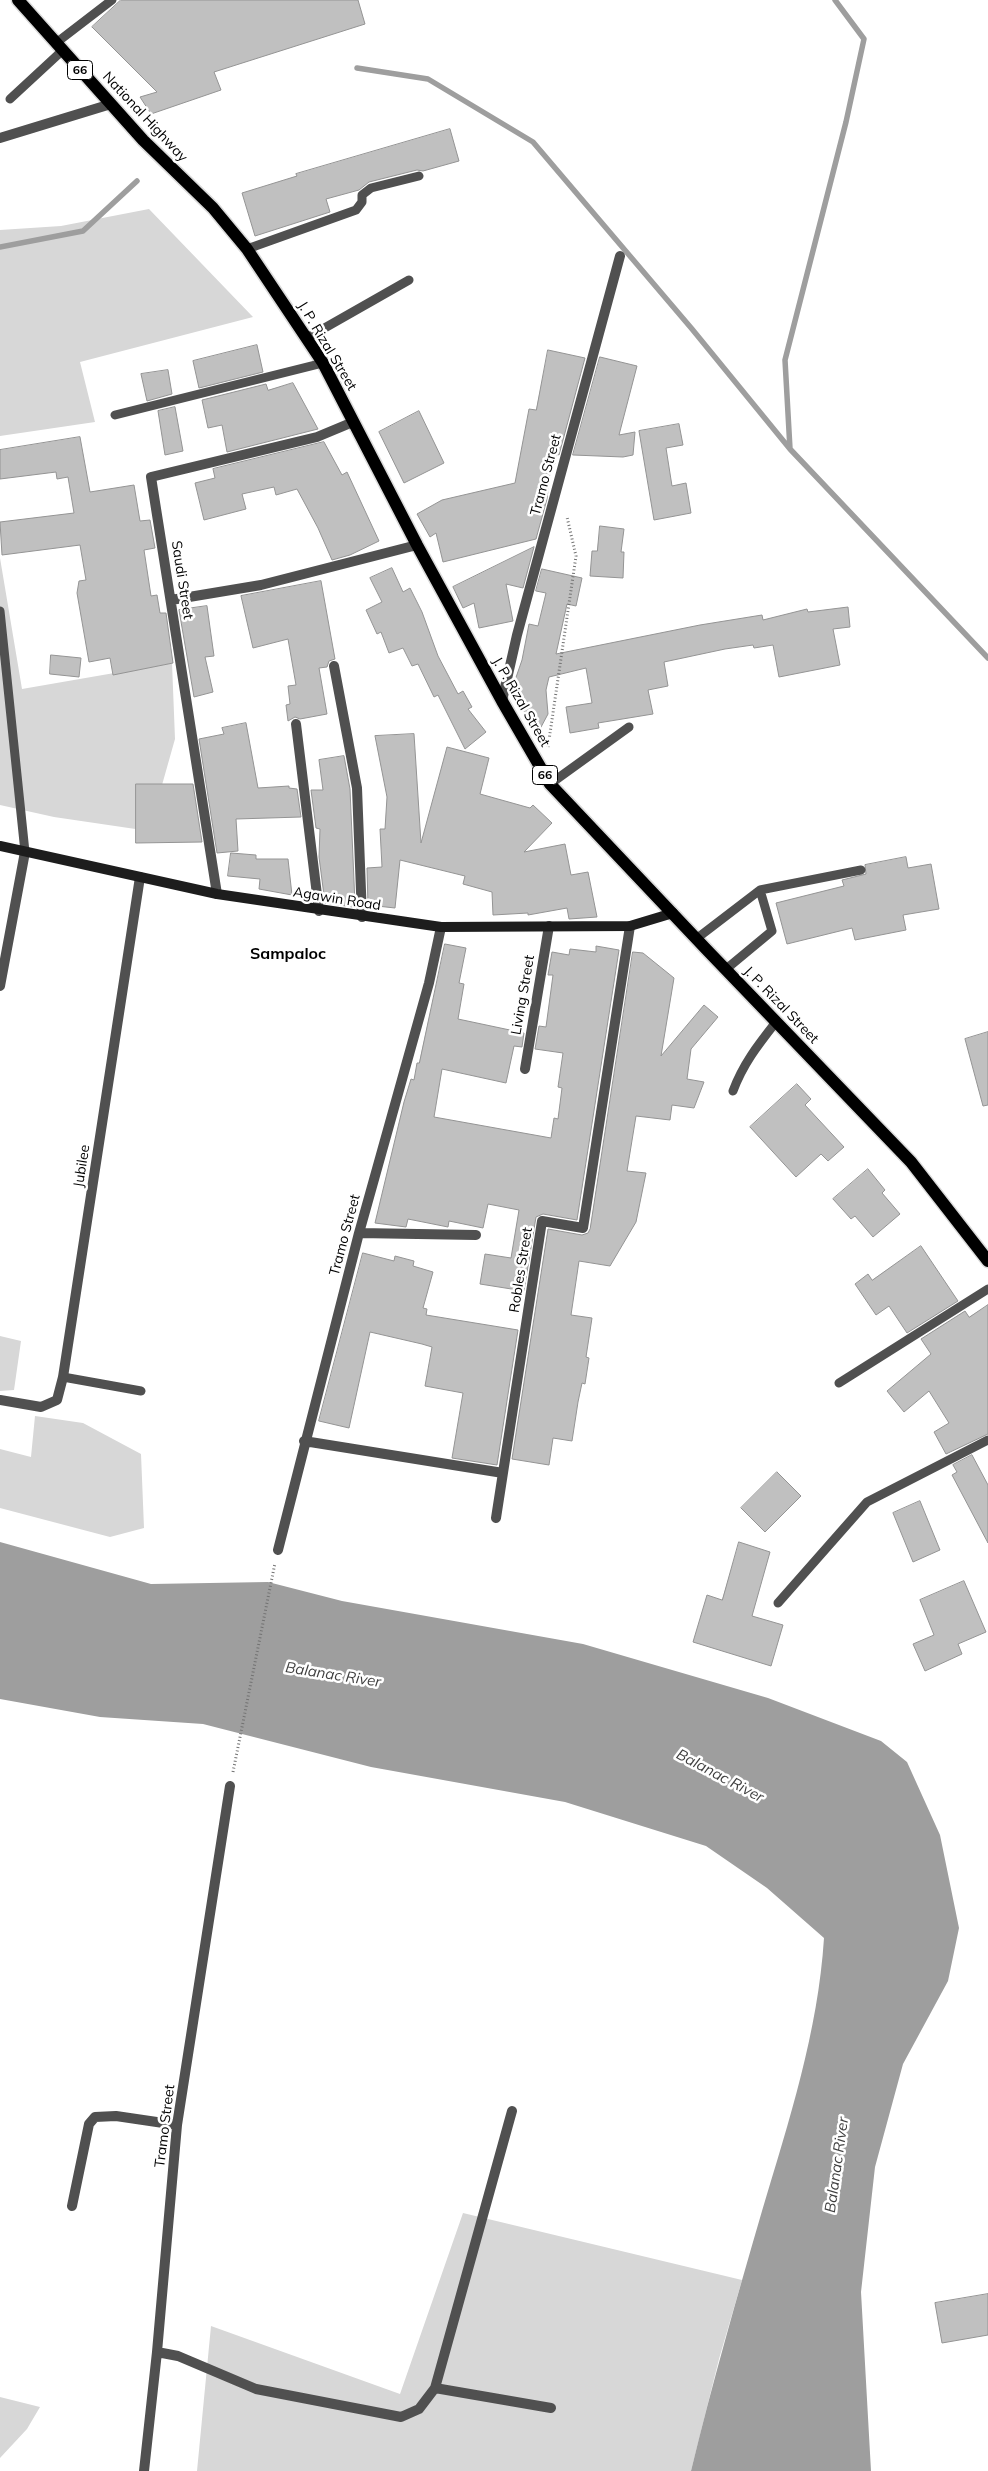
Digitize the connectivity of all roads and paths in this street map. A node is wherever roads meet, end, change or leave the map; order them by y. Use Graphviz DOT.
graph roads {
  1 [pos="112,0"];
  2 [pos="22,1"];
  3 [pos="59,46"];
  4 [pos="10,99"];
  5 [pos="111,104"];
  6 [pos="0,138"];
  7 [pos="420,176"];
  8 [pos="213,208"];
  9 [pos="247,249"];
  10 [pos="620,256"];
  11 [pos="409,280"];
  12 [pos="308,338"];
  13 [pos="323,363"];
  14 [pos="115,415"];
  15 [pos="353,422"];
  16 [pos="567,517"];
  17 [pos="417,545"];
  18 [pos="171,600"];
  19 [pos="0,610"];
  20 [pos="334,666"];
  21 [pos="502,702"];
  22 [pos="296,724"];
  23 [pos="629,727"];
  24 [pos="547,778"];
  25 [pos="0,846"];
  26 [pos="25,852"];
  27 [pos="862,870"];
  28 [pos="140,877"];
  29 [pos="760,890"];
  30 [pos="217,894"];
  31 [pos="319,911"];
  32 [pos="673,913"];
  33 [pos="362,917"];
  34 [pos="549,926"];
  35 [pos="630,926"];
  36 [pos="441,927"];
  37 [pos="696,939"];
  38 [pos="725,970"];
  39 [pos="0,986"];
  40 [pos="776,1022"];
  41 [pos="525,1069"];
  42 [pos="733,1092"];
  43 [pos="359,1233"];
  44 [pos="476,1235"];
  45 [pos="988,1261"];
  46 [pos="988,1289"];
  47 [pos="64,1377"];
  48 [pos="839,1384"];
  49 [pos="141,1391"];
  50 [pos="0,1400"];
  51 [pos="988,1440"];
  52 [pos="304,1441"];
  53 [pos="503,1473"];
  54 [pos="496,1518"];
  55 [pos="278,1550"];
  56 [pos="273,1571"];
  57 [pos="778,1603"];
  58 [pos="230,1786"];
  59 [pos="512,2110"];
  60 [pos="177,2125"];
  61 [pos="72,2206"];
  62 [pos="157,2352"];
  63 [pos="435,2388"];
  64 [pos="550,2408"];
  65 [pos="144,2471"];
  1 -- 3 [label="lane"];
  2 -- 3 [label="main road, National Highway / 66"];
  3 -- 4 [label="lane"];
  3 -- 5 [label="main road, National Highway / 66"];
  5 -- 6 [label="street"];
  5 -- 8 [label="main road, National Highway / 66"];
  7 -- 9 [label="lane"];
  8 -- 9 [label="main road, J. P. Rizal Street / 66"];
  9 -- 12 [label="main road, J. P. Rizal Street / 66"];
  10 -- 21 [label="street, Tramo Street"];
  11 -- 12 [label="lane"];
  12 -- 13 [label="main road, J. P. Rizal Street / 66"];
  13 -- 14 [label="lane"];
  13 -- 15 [label="main road, J. P. Rizal Street / 66"];
  15 -- 17 [label="main road, J. P. Rizal Street / 66"];
  15 -- 18 [label="street, Saudi Street"];
  16 -- 24 [label="path"];
  17 -- 18 [label="street"];
  17 -- 21 [label="main road, J. P. Rizal Street / 66"];
  18 -- 30 [label="street, Saudi Street"];
  19 -- 26 [label="lane"];
  20 -- 33 [label="street"];
  21 -- 24 [label="main road, J. P. Rizal Street / 66"];
  22 -- 31 [label="street"];
  23 -- 24 [label="lane"];
  24 -- 32 [label="main road, J. P. Rizal Street / 66"];
  25 -- 26 [label="street, Agawin Road"];
  26 -- 28 [label="street, Agawin Road"];
  26 -- 39 [label="street"];
  27 -- 29 [label="lane"];
  28 -- 30 [label="street, Agawin Road"];
  28 -- 47 [label="street, Jubilee"];
  29 -- 37 [label="lane"];
  29 -- 38 [label="lane"];
  30 -- 31 [label="street, Agawin Road"];
  31 -- 33 [label="street, Agawin Road"];
  32 -- 35 [label="street, Agawin Road"];
  32 -- 37 [label="main road, J. P. Rizal Street / 66"];
  33 -- 36 [label="street, Agawin Road"];
  34 -- 35 [label="street, Agawin Road"];
  34 -- 36 [label="street, Agawin Road"];
  34 -- 41 [label="street, Living Street"];
  35 -- 53 [label="street, Robles Street"];
  36 -- 43 [label="street, Tramo Street"];
  37 -- 38 [label="main road, J. P. Rizal Street / 66"];
  38 -- 40 [label="main road, J. P. Rizal Street / 66"];
  40 -- 42 [label="lane"];
  40 -- 45 [label="main road, J. P. Rizal Street / 66"];
  43 -- 44 [label="street"];
  43 -- 52 [label="street, Tramo Street"];
  46 -- 48 [label="lane"];
  47 -- 49 [label="lane"];
  47 -- 50 [label="street, Jubilee"];
  51 -- 57 [label="lane"];
  52 -- 53 [label="street"];
  52 -- 55 [label="street, Tramo Street"];
  53 -- 54 [label="street, Robles Street"];
  56 -- 58 [label="path"];
  58 -- 60 [label="street, Tramo Street"];
  59 -- 63 [label="street"];
  60 -- 61 [label="street"];
  60 -- 62 [label="street, Tramo Street"];
  62 -- 63 [label="street"];
  62 -- 65 [label="street, Tramo Street"];
  63 -- 64 [label="street"];
}
